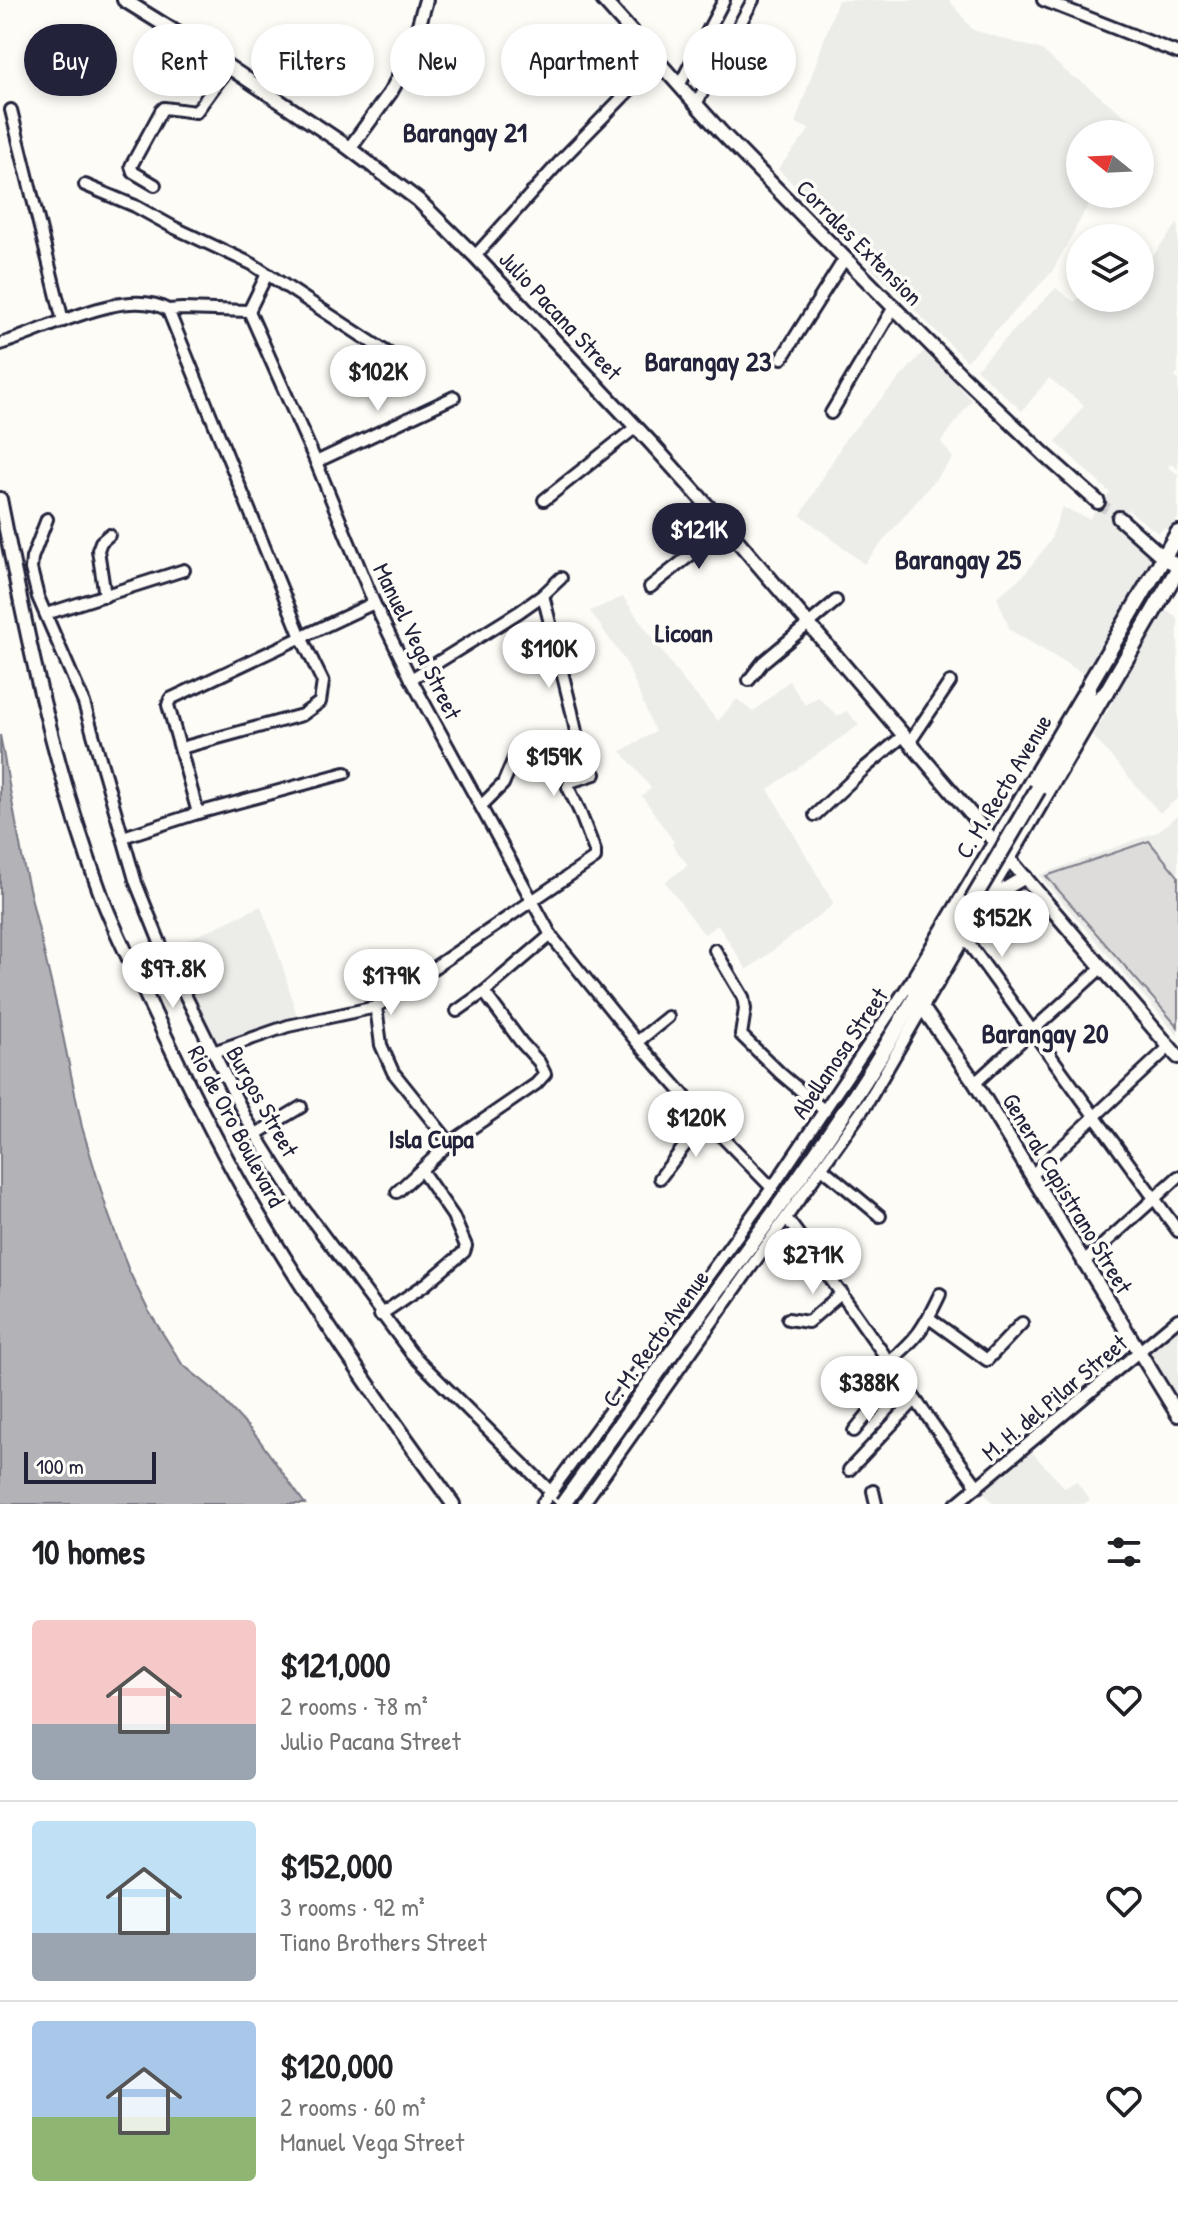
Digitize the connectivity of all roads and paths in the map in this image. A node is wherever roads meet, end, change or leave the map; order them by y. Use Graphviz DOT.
graph roads {
  1 [pos="124,0"];
  2 [pos="426,0"];
  3 [pos="603,0"];
  4 [pos="724,0"];
  5 [pos="753,0"];
  6 [pos="1043,0"];
  7 [pos="162,24"];
  8 [pos="624,24"];
  9 [pos="1178,53"];
  10 [pos="235,71"];
  11 [pos="667,73"];
  12 [pos="679,86"];
  13 [pos="208,96"];
  14 [pos="624,96"];
  15 [pos="696,104"];
  16 [pos="11,110"];
  17 [pos="350,148"];
  18 [pos="85,185"];
  19 [pos="155,185"];
  20 [pos="475,256"];
  21 [pos="845,258"];
  22 [pos="267,274"];
  23 [pos="894,307"];
  24 [pos="168,310"];
  25 [pos="249,311"];
  26 [pos="63,321"];
  27 [pos="0,344"];
  28 [pos="782,358"];
  29 [pos="404,366"];
  30 [pos="454,397"];
  31 [pos="831,413"];
  32 [pos="636,427"];
  33 [pos="316,462"];
  34 [pos="0,499"];
  35 [pos="544,500"];
  36 [pos="1098,502"];
  37 [pos="1119,518"];
  38 [pos="47,519"];
  39 [pos="726,527"];
  40 [pos="1178,533"];
  41 [pos="109,535"];
  42 [pos="1164,558"];
  43 [pos="1178,568"];
  44 [pos="184,570"];
  45 [pos="561,578"];
  46 [pos="650,587"];
  47 [pos="543,595"];
  48 [pos="105,596"];
  49 [pos="836,601"];
  50 [pos="374,603"];
  51 [pos="46,614"];
  52 [pos="809,625"];
  53 [pos="301,637"];
  54 [pos="411,679"];
  55 [pos="749,680"];
  56 [pos="950,682"];
  57 [pos="1090,683"];
  58 [pos="1106,693"];
  59 [pos="1083,712"];
  60 [pos="906,740"];
  61 [pos="519,747"];
  62 [pos="181,748"];
  63 [pos="345,773"];
  64 [pos="481,806"];
  65 [pos="198,813"];
  66 [pos="815,815"];
  67 [pos="123,837"];
  68 [pos="995,842"];
  69 [pos="1009,859"];
  70 [pos="1025,877"];
  71 [pos="978,901"];
  72 [pos="531,902"];
  73 [pos="551,935"];
  74 [pos="964,937"];
  75 [pos="715,950"];
  76 [pos="1101,968"];
  77 [pos="916,974"];
  78 [pos="484,992"];
  79 [pos="920,1003"];
  80 [pos="376,1007"];
  81 [pos="457,1011"];
  82 [pos="668,1017"];
  83 [pos="1032,1030"];
  84 [pos="637,1042"];
  85 [pos="213,1052"];
  86 [pos="1173,1052"];
  87 [pos="975,1083"];
  88 [pos="301,1107"];
  89 [pos="825,1111"];
  90 [pos="1095,1116"];
  91 [pos="705,1119"];
  92 [pos="256,1134"];
  93 [pos="450,1143"];
  94 [pos="822,1168"];
  95 [pos="421,1170"];
  96 [pos="1032,1175"];
  97 [pos="1178,1177"];
  98 [pos="660,1178"];
  99 [pos="772,1188"];
  100 [pos="397,1192"];
  101 [pos="1155,1199"];
  102 [pos="880,1216"];
  103 [pos="787,1219"];
  104 [pos="1178,1231"];
  105 [pos="1083,1263"];
  106 [pos="842,1293"];
  107 [pos="940,1294"];
  108 [pos="380,1315"];
  109 [pos="929,1318"];
  110 [pos="788,1319"];
  111 [pos="1178,1319"];
  112 [pos="1022,1323"];
  113 [pos="1139,1352"];
  114 [pos="888,1363"];
  115 [pos="898,1377"];
  116 [pos="914,1401"];
  117 [pos="1178,1415"];
  118 [pos="854,1431"];
  119 [pos="849,1470"];
  120 [pos="978,1487"];
  121 [pos="873,1491"];
  122 [pos="550,1493"];
  123 [pos="453,1504"];
  124 [pos="542,1504"];
  125 [pos="563,1504"];
  126 [pos="583,1504"];
  127 [pos="876,1504"];
  128 [pos="956,1504"];
  1 -- 7 [label="main road, Julio Pacana Street"];
  2 -- 17 [label="main road"];
  3 -- 8 [label="main road, Corrales Extension"];
  4 -- 12 [label="street"];
  5 -- 15 [label="street"];
  6 -- 9 [label="street"];
  10 -- 17 [label="main road, Julio Pacana Street"];
  11 -- 12 [label="main road, Corrales Extension"];
  12 -- 15 [label="main road, Corrales Extension"];
  13 -- 19 [label="street"];
  14 -- 20 [label="street"];
  15 -- 21 [label="main road, Corrales Extension"];
  16 -- 26 [label="street"];
  17 -- 20 [label="main road, Julio Pacana Street"];
  18 -- 22 [label="street"];
  20 -- 32 [label="main road, Julio Pacana Street"];
  21 -- 23 [label="main road, Corrales Extension"];
  21 -- 28 [label="street"];
  22 -- 25 [label="street"];
  22 -- 29 [label="street"];
  23 -- 31 [label="street"];
  23 -- 36 [label="main road, Corrales Extension"];
  24 -- 25 [label="street"];
  24 -- 26 [label="street"];
  24 -- 53 [label="street"];
  25 -- 33 [label="street, Manuel Vega Street"];
  26 -- 27 [label="street"];
  30 -- 33 [label="street"];
  32 -- 35 [label="street"];
  32 -- 39 [label="main road, Julio Pacana Street"];
  33 -- 50 [label="street, Manuel Vega Street"];
  34 -- 123 [label="main road, Rio de Oro Boulevard"];
  37 -- 42 [label="main road"];
  38 -- 51 [label="street, Burgos Street"];
  39 -- 46 [label="street"];
  39 -- 52 [label="main road, Julio Pacana Street"];
  40 -- 42 [label="highway, C. M. Recto Avenue"];
  41 -- 48 [label="street"];
  42 -- 43 [label="main road"];
  42 -- 57 [label="highway, C. M. Recto Avenue"];
  43 -- 58 [label="highway, C. M. Recto Avenue"];
  44 -- 48 [label="street"];
  45 -- 47 [label="street"];
  47 -- 54 [label="street"];
  47 -- 72 [label="street"];
  48 -- 51 [label="street"];
  49 -- 52 [label="street"];
  50 -- 53 [label="street"];
  50 -- 54 [label="street, Manuel Vega Street"];
  51 -- 67 [label="street, Burgos Street"];
  52 -- 55 [label="street"];
  52 -- 60 [label="main road, Julio Pacana Street"];
  53 -- 62 [label="street"];
  53 -- 62 [label="street"];
  54 -- 64 [label="street, Manuel Vega Street"];
  56 -- 60 [label="street"];
  57 -- 59 [label="highway, C. M. Recto Avenue"];
  57 -- 68 [label="main road, C. M. Recto Avenue"];
  58 -- 59 [label="highway, C. M. Recto Avenue"];
  58 -- 69 [label="main road, C. M. Recto Avenue"];
  59 -- 71 [label="highway, C. M. Recto Avenue, bridge"];
  60 -- 66 [label="street"];
  60 -- 68 [label="main road, Julio Pacana Street"];
  61 -- 64 [label="street"];
  62 -- 65 [label="street"];
  63 -- 65 [label="street"];
  64 -- 72 [label="street, Manuel Vega Street"];
  65 -- 67 [label="street"];
  67 -- 85 [label="street, Burgos Street"];
  68 -- 69 [label="main road, Julio Pacana Street"];
  68 -- 77 [label="main road, C. M. Recto Avenue"];
  69 -- 70 [label="main road, Julio Pacana Street"];
  69 -- 71 [label="main road, C. M. Recto Avenue"];
  70 -- 71 [label="main road"];
  70 -- 76 [label="main road, Julio Pacana Street"];
  71 -- 74 [label="main road, C. M. Recto Avenue"];
  71 -- 79 [label="highway, C. M. Recto Avenue"];
  72 -- 73 [label="street, Manuel Vega Street"];
  72 -- 80 [label="street"];
  73 -- 78 [label="street"];
  73 -- 84 [label="street, Manuel Vega Street"];
  74 -- 79 [label="main road, C. M. Recto Avenue"];
  74 -- 83 [label="street"];
  75 -- 89 [label="street"];
  76 -- 83 [label="street"];
  76 -- 86 [label="main road, Julio Pacana Street"];
  77 -- 79 [label="main road, C. M. Recto Avenue"];
  77 -- 89 [label="street, Abellanosa Street"];
  78 -- 81 [label="street"];
  78 -- 93 [label="street"];
  79 -- 87 [label="main road, General Capistrano Street"];
  79 -- 94 [label="street"];
  79 -- 125 [label="highway, C. M. Recto Avenue, bridge"];
  80 -- 85 [label="street"];
  80 -- 93 [label="street"];
  82 -- 84 [label="street"];
  83 -- 87 [label="street"];
  83 -- 90 [label="street"];
  84 -- 91 [label="street, Manuel Vega Street"];
  85 -- 92 [label="street, Burgos Street"];
  86 -- 90 [label="street"];
  87 -- 96 [label="main road, General Capistrano Street"];
  88 -- 92 [label="street"];
  89 -- 99 [label="street, Abellanosa Street"];
  90 -- 96 [label="street"];
  90 -- 101 [label="street"];
  91 -- 98 [label="street"];
  91 -- 99 [label="street, Manuel Vega Street"];
  92 -- 108 [label="street, Burgos Street"];
  93 -- 95 [label="street"];
  94 -- 102 [label="street"];
  94 -- 103 [label="street"];
  95 -- 100 [label="street"];
  95 -- 108 [label="street"];
  96 -- 105 [label="main road, General Capistrano Street"];
  97 -- 101 [label="street"];
  99 -- 122 [label="street, Abellanosa Street"];
  101 -- 104 [label="street"];
  101 -- 105 [label="street"];
  103 -- 106 [label="street"];
  103 -- 126 [label="street"];
  105 -- 113 [label="main road, General Capistrano Street"];
  106 -- 110 [label="street"];
  106 -- 114 [label="street"];
  107 -- 109 [label="street"];
  108 -- 122 [label="street, Burgos Street"];
  109 -- 112 [label="street"];
  109 -- 114 [label="street"];
  111 -- 113 [label="street, M. H. del Pilar Street"];
  113 -- 117 [label="main road, General Capistrano Street"];
  113 -- 120 [label="street, M. H. del Pilar Street"];
  114 -- 115 [label="street"];
  115 -- 116 [label="street"];
  115 -- 118 [label="street"];
  116 -- 119 [label="street"];
  116 -- 120 [label="street"];
  120 -- 128 [label="street, M. H. del Pilar Street"];
  121 -- 127 [label="street"];
  122 -- 124 [label="street, Abellanosa Street"];
  122 -- 125 [label="street, Burgos Street"];
}
